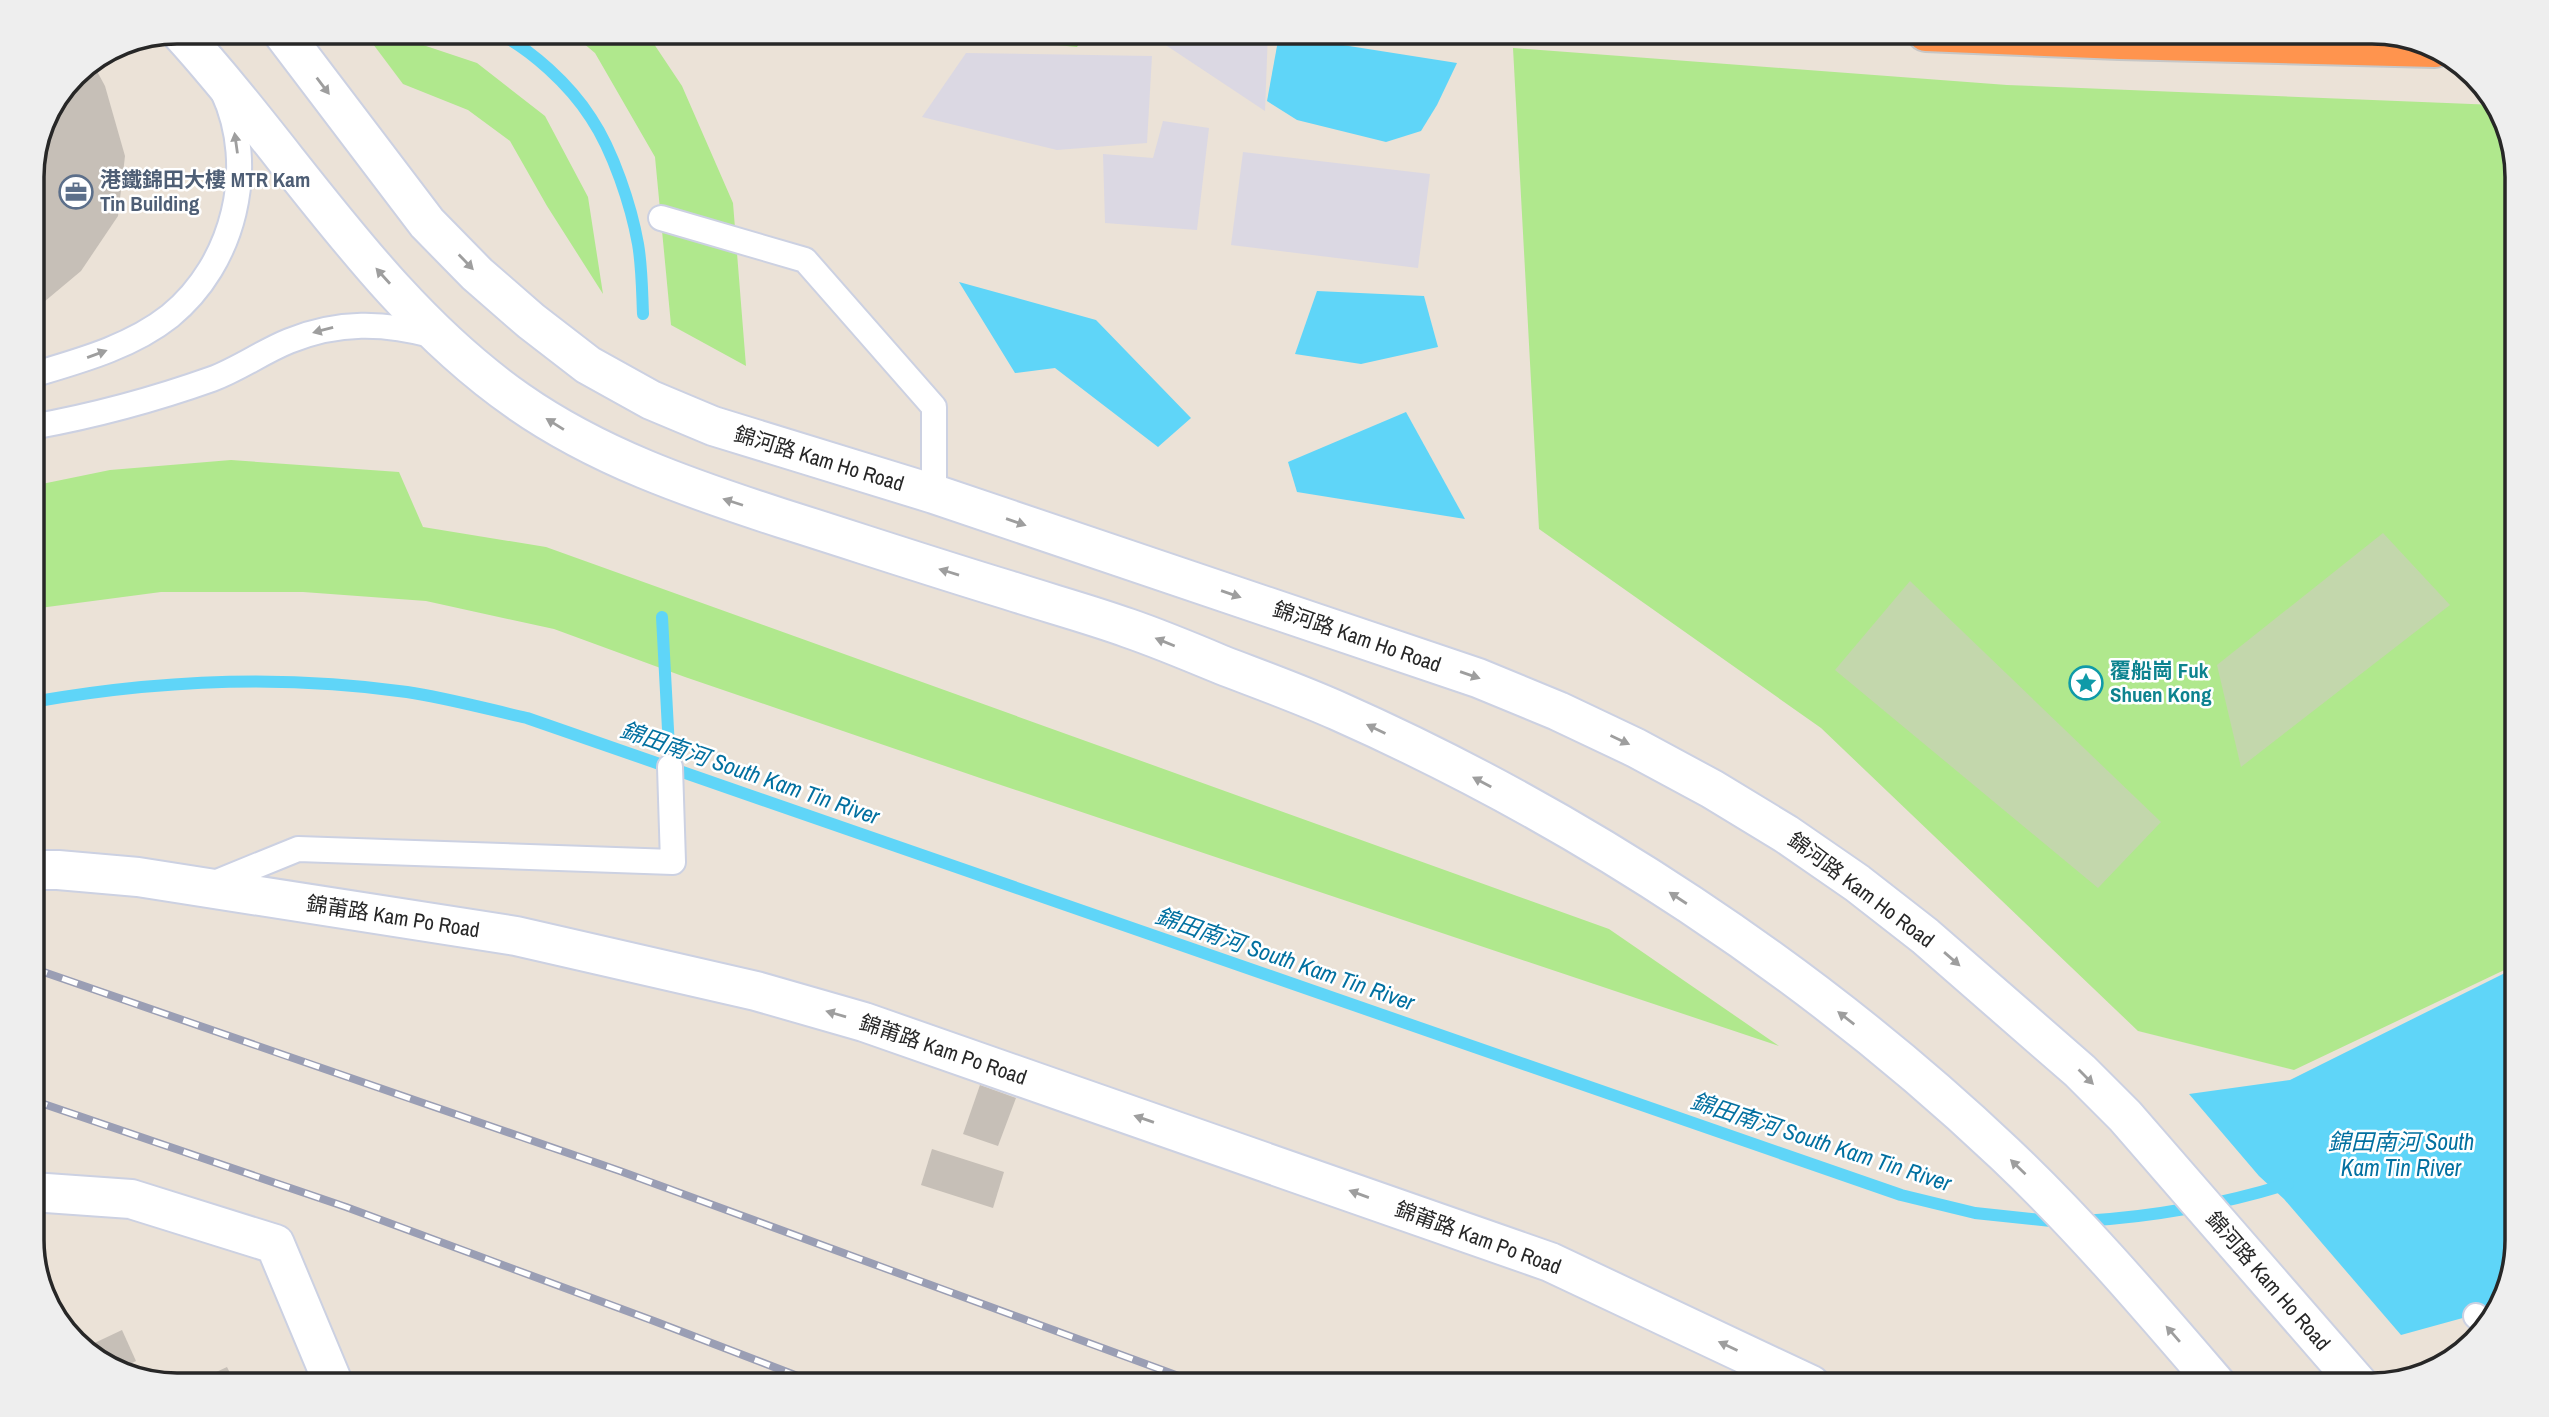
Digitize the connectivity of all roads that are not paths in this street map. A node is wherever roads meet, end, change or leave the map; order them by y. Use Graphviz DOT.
graph roads {
  1 [pos="191,44"];
  2 [pos="291,44"];
  3 [pos="2278,44"];
  4 [pos="2402,47"];
  5 [pos="209,63"];
  6 [pos="661,218"];
  7 [pos="439,337"];
  8 [pos="44,371"];
  9 [pos="44,425"];
  10 [pos="934,494"];
  11 [pos="670,767"];
  12 [pos="44,870"];
  13 [pos="203,887"];
  14 [pos="44,1193"];
  15 [pos="329,1373"];
  16 [pos="1786,1373"];
  17 [pos="2206,1373"];
  18 [pos="2349,1373"];
  1 -- 5 [label="main road"];
  2 -- 10 [label="main road, 錦河路 Kam Ho Road, one-way"];
  3 -- 4 [label="highway"];
  7 -- 5 [label="main road, one-way"];
  8 -- 5 [label="lane, one-way"];
  6 -- 10 [label="lane"];
  7 -- 9 [label="lane, one-way"];
  17 -- 7 [label="main road, one-way"];
  10 -- 18 [label="main road, 錦河路 Kam Ho Road, one-way"];
  11 -- 13 [label="lane"];
  12 -- 13 [label="main road, 錦莆路 Kam Po Road"];
  16 -- 13 [label="main road, 錦莆路 Kam Po Road, one-way"];
  14 -- 15 [label="main road"];
}
